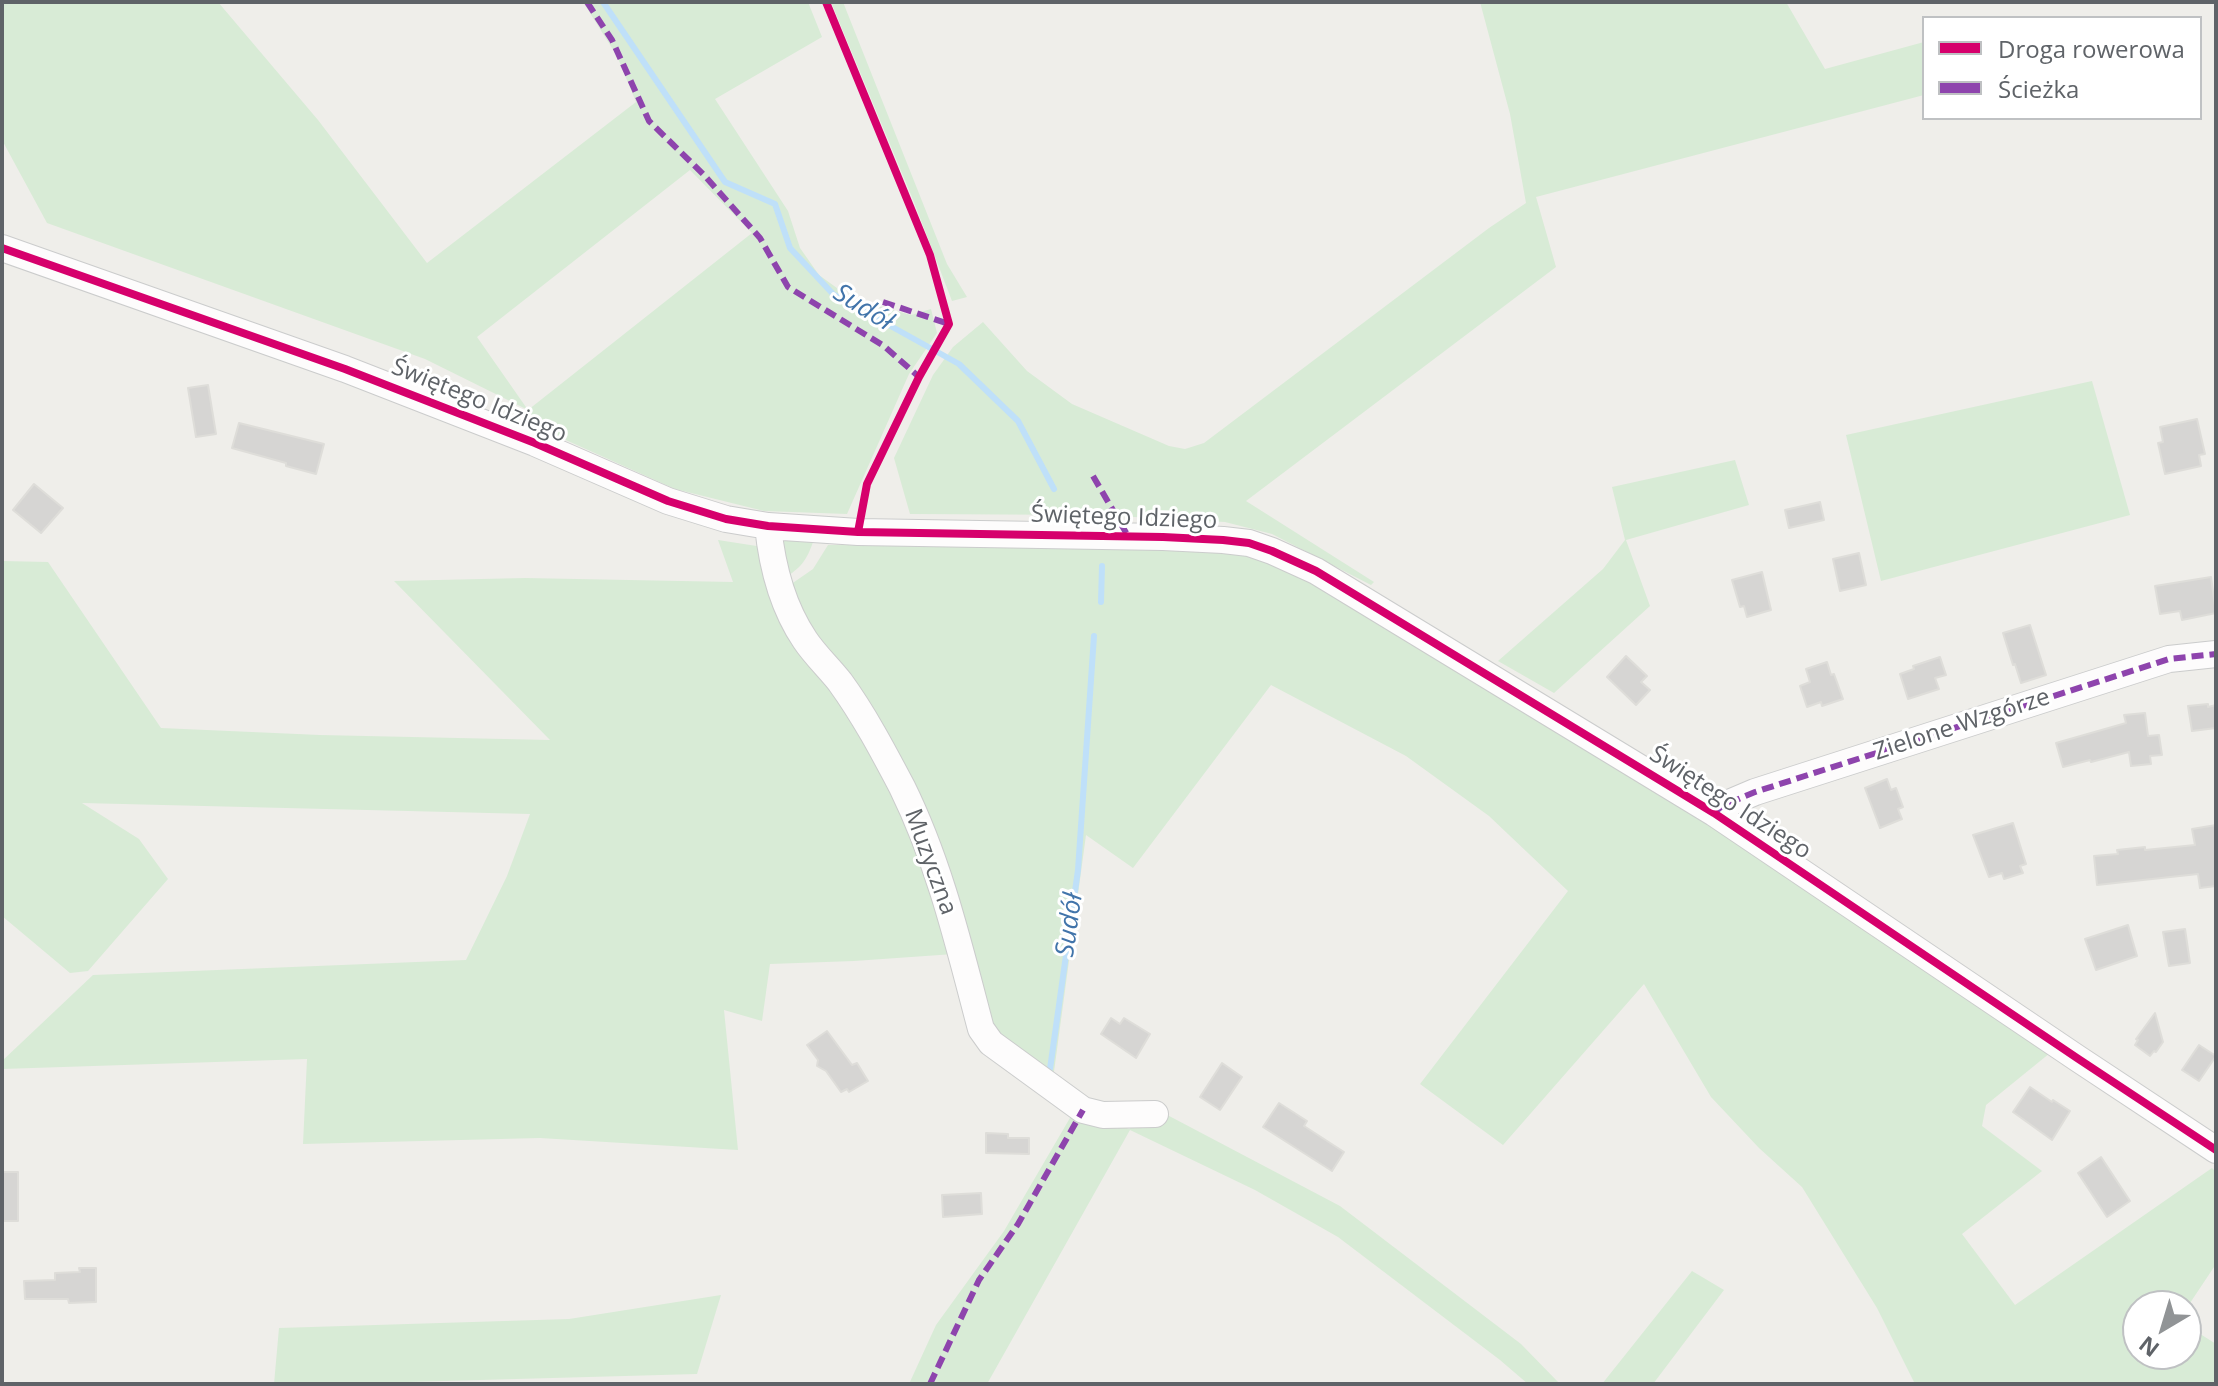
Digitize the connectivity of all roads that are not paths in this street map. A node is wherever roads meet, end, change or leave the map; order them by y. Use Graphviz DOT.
graph roads {
  1 [pos="2,248"];
  2 [pos="768,526"];
  3 [pos="2216,654"];
  4 [pos="1714,813"];
  5 [pos="1155,1114"];
  6 [pos="2216,1150"];
  1 -- 2 [label="street, Świętego Idziego"];
  2 -- 4 [label="street, Świętego Idziego"];
  2 -- 5 [label="street, Muzyczna"];
  3 -- 4 [label="street, Zielone Wzgórze"];
  4 -- 6 [label="street, Świętego Idziego"];
}
